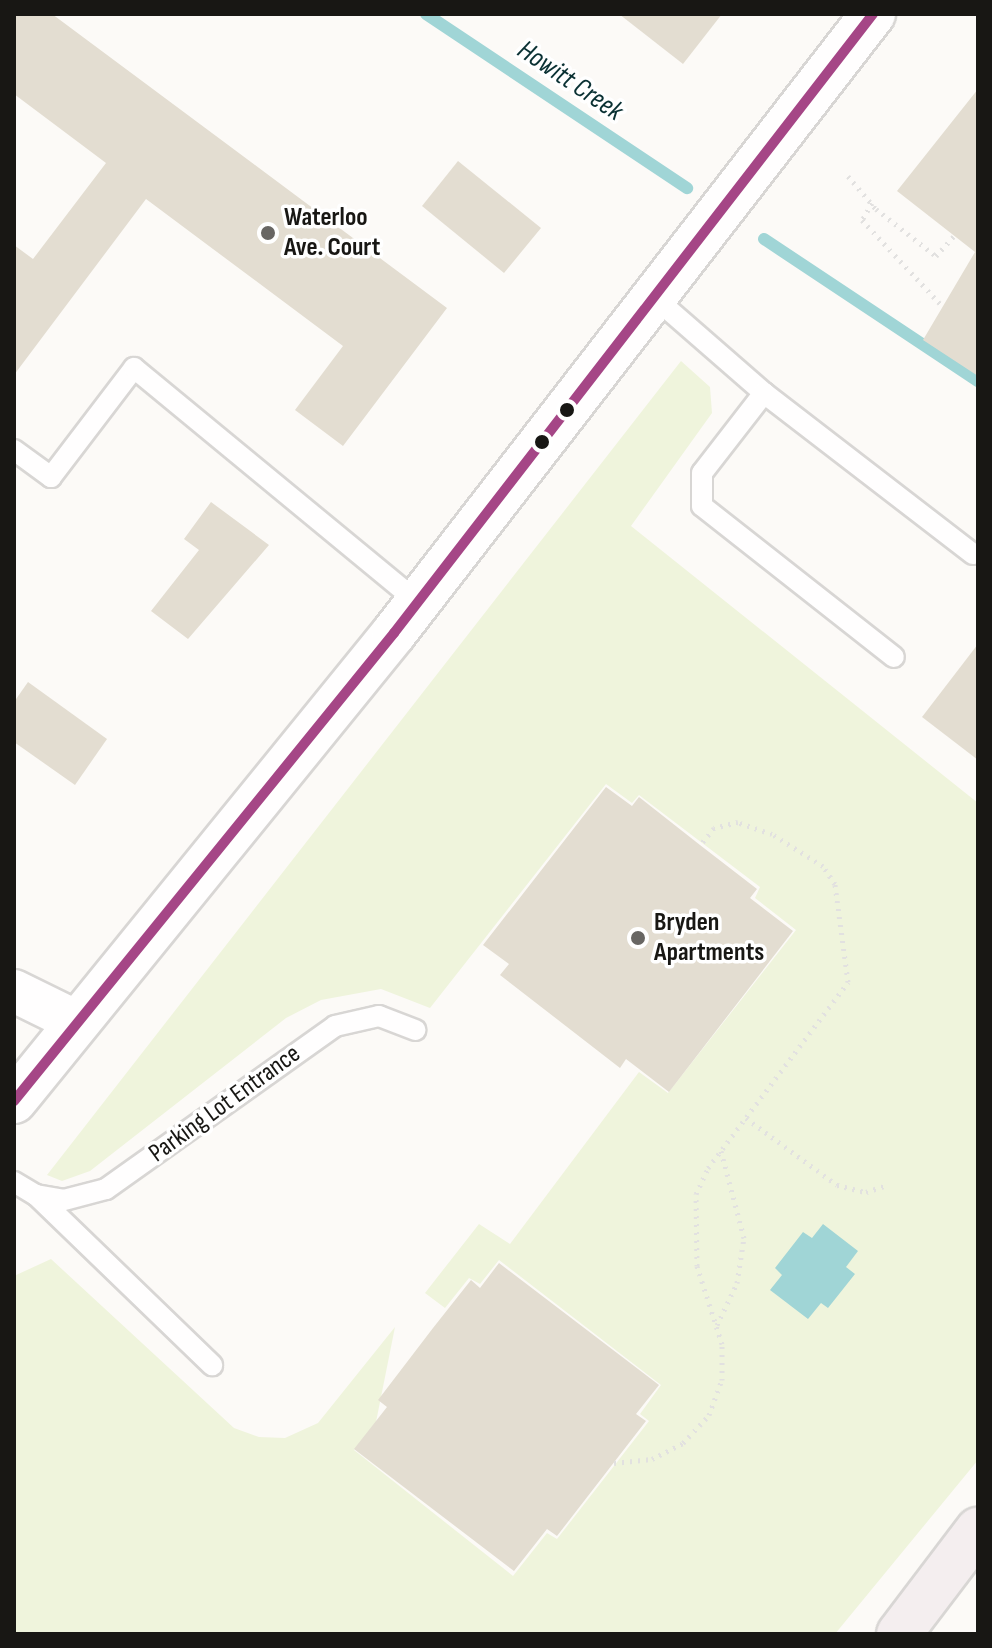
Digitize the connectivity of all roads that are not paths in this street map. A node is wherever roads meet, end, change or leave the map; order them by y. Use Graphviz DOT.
graph roads {
  1 [pos="873,14"];
  2 [pos="654,297"];
  3 [pos="764,393"];
  4 [pos="14,450"];
  5 [pos="973,554"];
  6 [pos="418,602"];
  7 [pos="894,657"];
  8 [pos="14,991"];
  9 [pos="75,1021"];
  10 [pos="415,1030"];
  11 [pos="14,1101"];
  12 [pos="14,1182"];
  13 [pos="36,1195"];
  14 [pos="212,1365"];
  15 [pos="978,1530"];
  16 [pos="899,1634"];
  1 -- 2 [label="street"];
  2 -- 3 [label="lane"];
  2 -- 6 [label="street"];
  3 -- 5 [label="lane"];
  3 -- 7 [label="lane"];
  4 -- 6 [label="lane"];
  6 -- 9 [label="street"];
  8 -- 9 [label="street"];
  9 -- 11 [label="street"];
  10 -- 13 [label="lane, Parking Lot Entrance"];
  12 -- 13 [label="lane, Parking Lot Entrance"];
  13 -- 14 [label="lane, Parking Lot Entrance"];
  15 -- 16 [label="main road"];
}
